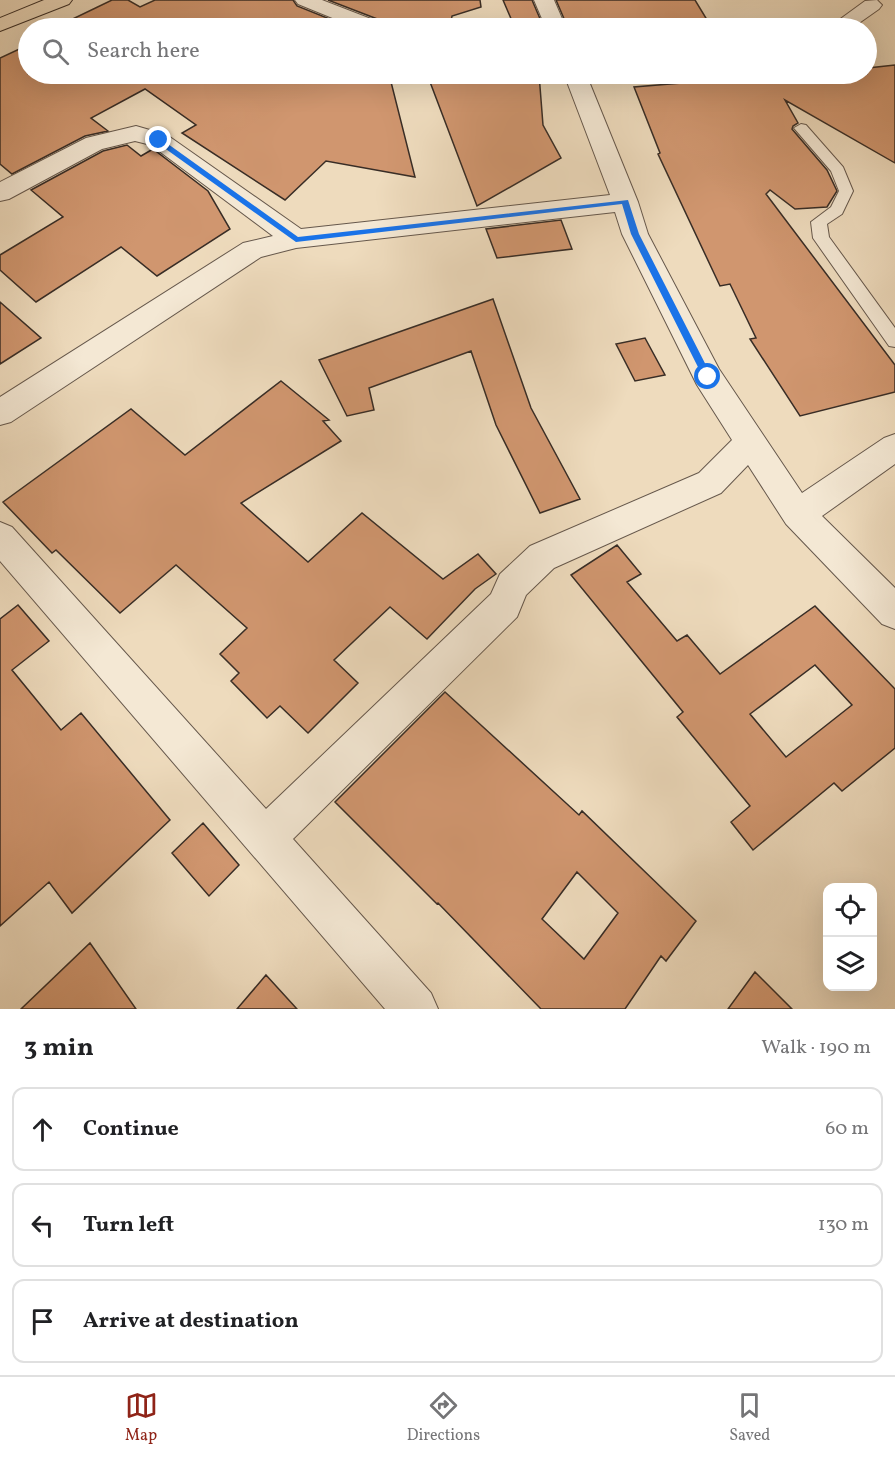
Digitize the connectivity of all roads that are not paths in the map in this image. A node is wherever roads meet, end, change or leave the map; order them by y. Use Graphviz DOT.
graph roads {
  1 [pos="13,0"];
  2 [pos="62,0"];
  3 [pos="305,0"];
  4 [pos="544,0"];
  5 [pos="0,5"];
  6 [pos="875,6"];
  7 [pos="345,18"];
  8 [pos="552,18"];
  9 [pos="855,18"];
  10 [pos="0,25"];
  11 [pos="579,84"];
  12 [pos="801,128"];
  13 [pos="0,193"];
  14 [pos="625,202"];
  15 [pos="296,239"];
  16 [pos="895,341"];
  17 [pos="0,413"];
  18 [pos="750,442"];
  19 [pos="895,447"];
  20 [pos="798,514"];
  21 [pos="0,537"];
  22 [pos="895,612"];
  23 [pos="264,838"];
  24 [pos="415,1009"];
  1 -- 5 [label="highway"];
  2 -- 10 [label="highway"];
  3 -- 7 [label="street"];
  4 -- 8 [label="street"];
  6 -- 9 [label="street"];
  11 -- 14 [label="street"];
  12 -- 16 [label="lane"];
  13 -- 15 [label="street"];
  14 -- 15 [label="street"];
  14 -- 18 [label="street"];
  15 -- 17 [label="street"];
  18 -- 20 [label="street"];
  18 -- 23 [label="street"];
  19 -- 20 [label="street"];
  20 -- 22 [label="street"];
  21 -- 23 [label="street"];
  23 -- 24 [label="street"];
}
